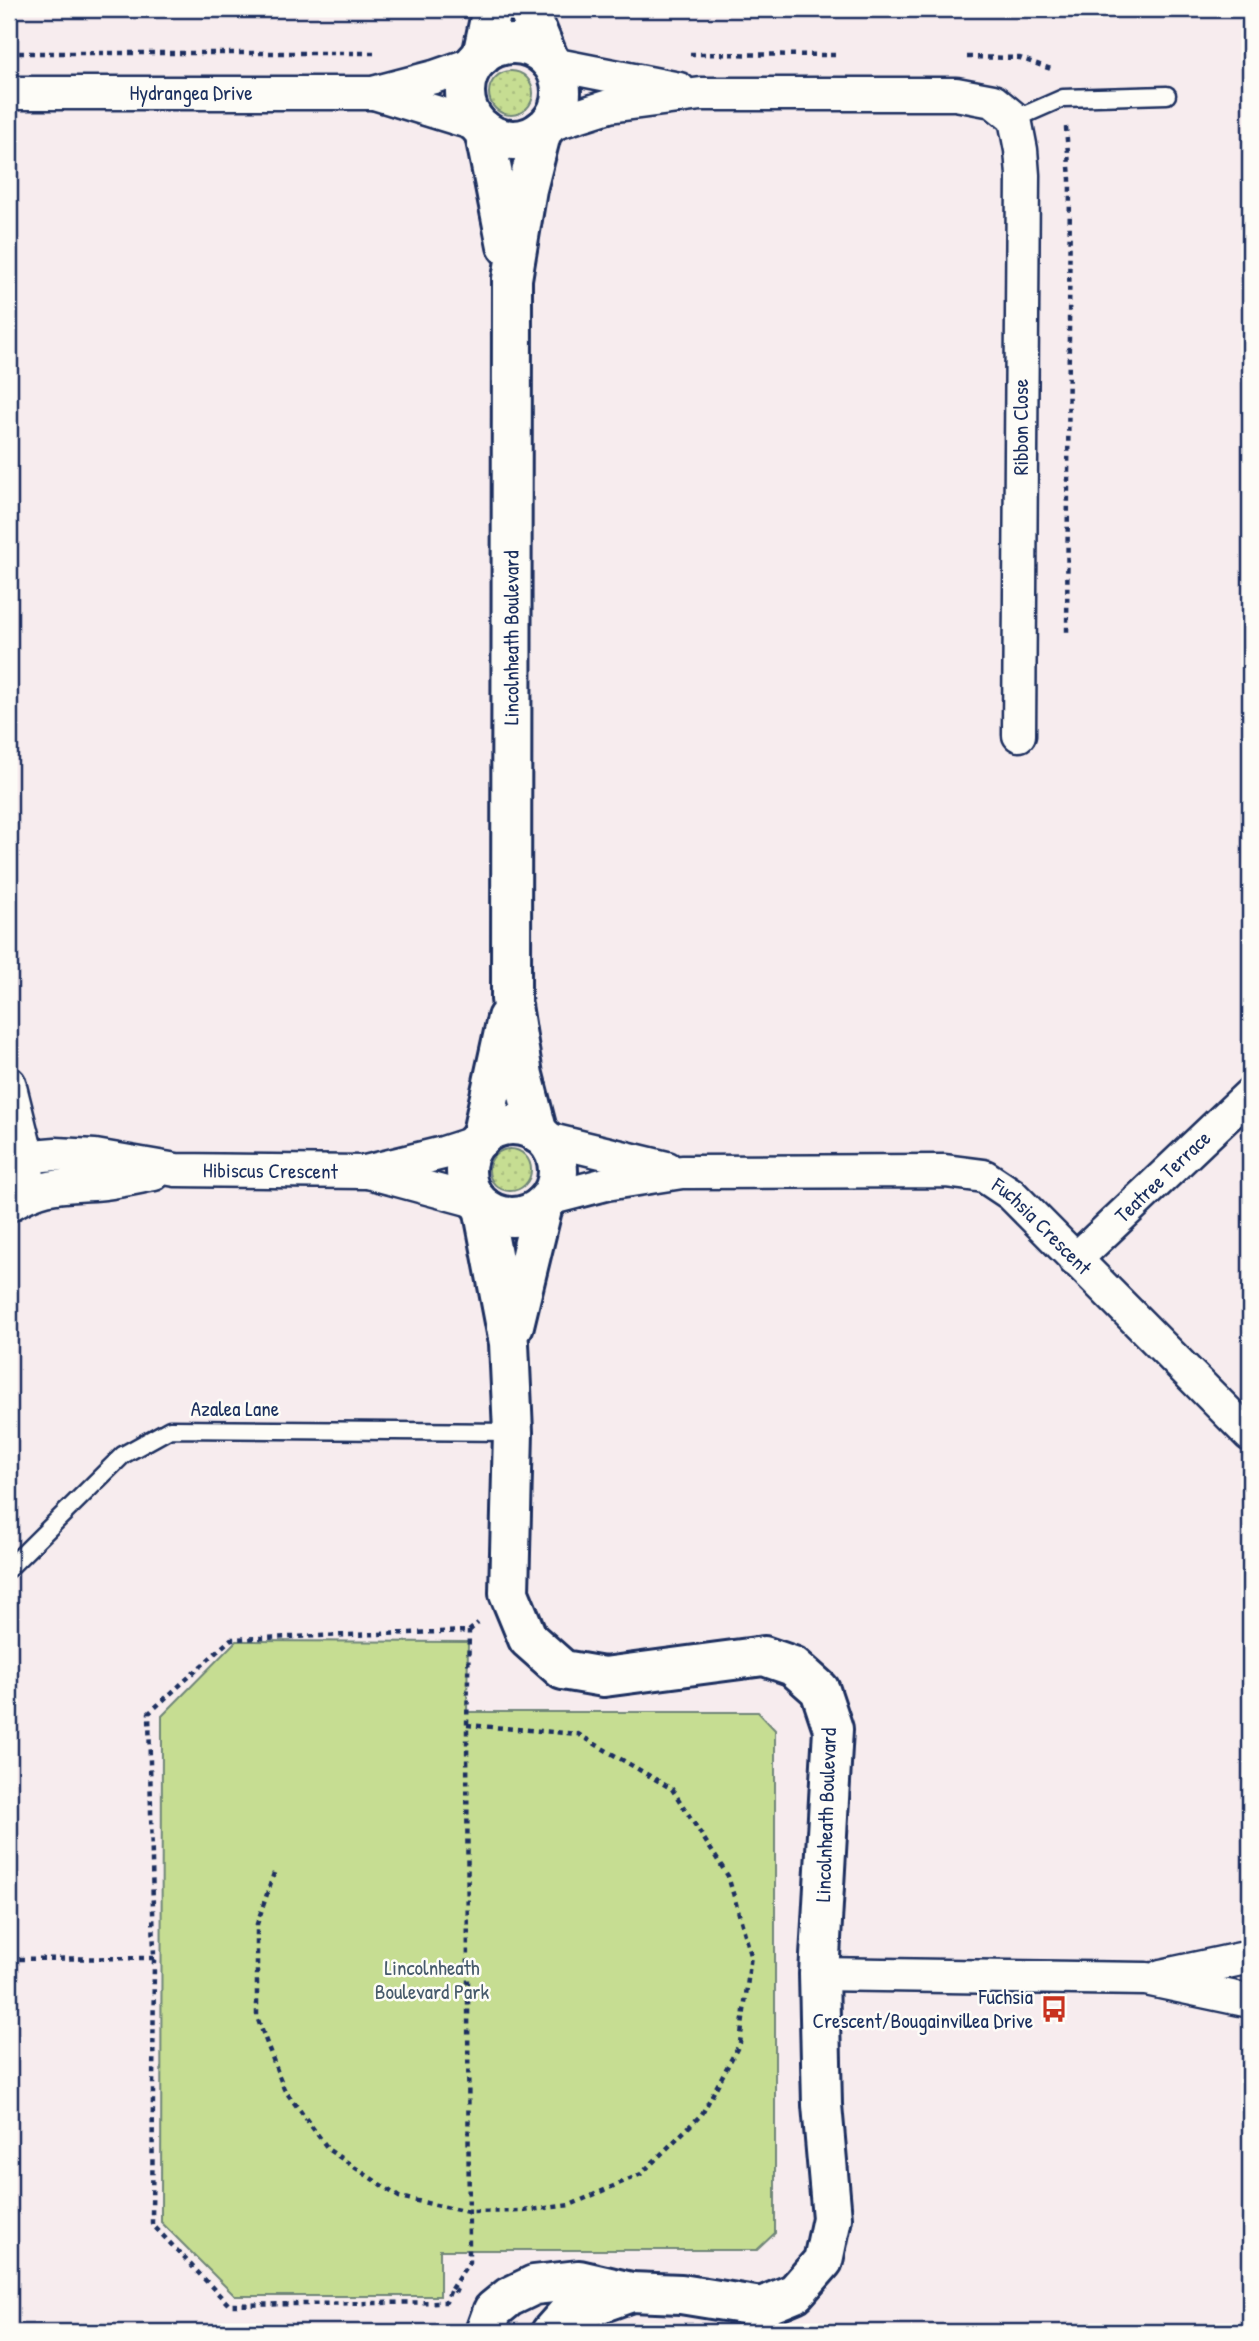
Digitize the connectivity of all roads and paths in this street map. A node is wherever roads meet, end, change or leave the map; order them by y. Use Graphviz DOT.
graph roads {
  1 [pos="492,9"];
  2 [pos="528,9"];
  3 [pos="9,53"];
  4 [pos="382,53"];
  5 [pos="678,54"];
  6 [pos="839,55"];
  7 [pos="964,57"];
  8 [pos="479,59"];
  9 [pos="551,62"];
  10 [pos="9,93"];
  11 [pos="373,93"];
  12 [pos="701,94"];
  13 [pos="1167,96"];
  14 [pos="1063,98"];
  15 [pos="1015,119"];
  16 [pos="481,128"];
  17 [pos="545,128"];
  18 [pos="512,279"];
  19 [pos="1067,636"];
  20 [pos="1019,734"];
  21 [pos="511,999"];
  22 [pos="9,1083"];
  23 [pos="1250,1094"];
  24 [pos="541,1136"];
  25 [pos="479,1140"];
  26 [pos="14,1163"];
  27 [pos="176,1170"];
  28 [pos="365,1172"];
  29 [pos="682,1172"];
  30 [pos="19,1198"];
  31 [pos="545,1202"];
  32 [pos="481,1205"];
  33 [pos="1075,1260"];
  34 [pos="509,1343"];
  35 [pos="513,1432"];
  36 [pos="1250,1435"];
  37 [pos="9,1568"];
  38 [pos="509,1593"];
  39 [pos="469,1631"];
  40 [pos="467,1725"];
  41 [pos="274,1873"];
  42 [pos="1250,1957"];
  43 [pos="154,1958"];
  44 [pos="9,1959"];
  45 [pos="819,1974"];
  46 [pos="1146,1979"];
  47 [pos="1250,2001"];
  48 [pos="468,2213"];
  49 [pos="451,2289"];
  50 [pos="631,2292"];
  51 [pos="492,2324"];
  52 [pos="551,2332"];
  1 -- 8 [label="street"];
  2 -- 9 [label="street"];
  3 -- 4 [label="path"];
  5 -- 6 [label="path"];
  7 -- 14 [label="path"];
  8 -- 9 [label="street"];
  8 -- 11 [label="street, Hydrangea Drive"];
  8 -- 16 [label="street"];
  9 -- 12 [label="street"];
  9 -- 17 [label="street"];
  10 -- 11 [label="street, Hydrangea Drive"];
  11 -- 16 [label="street, Hydrangea Drive"];
  12 -- 15 [label="street"];
  12 -- 17 [label="street"];
  13 -- 14 [label="lane"];
  14 -- 15 [label="lane"];
  14 -- 19 [label="path"];
  15 -- 20 [label="street, Ribbon Close"];
  16 -- 17 [label="street"];
  16 -- 18 [label="street, Lincolnheath Boulevard"];
  17 -- 18 [label="street, Lincolnheath Boulevard"];
  18 -- 21 [label="street, Lincolnheath Boulevard"];
  21 -- 24 [label="street, Lincolnheath Boulevard"];
  21 -- 25 [label="street, Lincolnheath Boulevard"];
  22 -- 26 [label="street"];
  23 -- 33 [label="street, Teatree Terrace"];
  24 -- 25 [label="street"];
  24 -- 29 [label="street, Fuchsia Crescent"];
  24 -- 31 [label="street"];
  25 -- 28 [label="street, Hibiscus Crescent"];
  25 -- 32 [label="street"];
  26 -- 27 [label="street, Hibiscus Crescent"];
  26 -- 30 [label="street"];
  27 -- 28 [label="street, Hibiscus Crescent"];
  27 -- 30 [label="street, Hibiscus Crescent"];
  28 -- 32 [label="street, Hibiscus Crescent"];
  29 -- 31 [label="street, Fuchsia Crescent"];
  29 -- 33 [label="street, Fuchsia Crescent"];
  31 -- 32 [label="street"];
  31 -- 34 [label="street, Lincolnheath Boulevard"];
  32 -- 34 [label="street, Lincolnheath Boulevard"];
  33 -- 36 [label="street, Fuchsia Crescent"];
  34 -- 35 [label="street, Lincolnheath Boulevard"];
  35 -- 37 [label="lane, Azalea Lane"];
  35 -- 38 [label="street, Lincolnheath Boulevard"];
  38 -- 39 [label="path"];
  38 -- 45 [label="street, Lincolnheath Boulevard"];
  39 -- 40 [label="path"];
  39 -- 43 [label="path"];
  40 -- 48 [label="path"];
  40 -- 48 [label="path"];
  41 -- 48 [label="path"];
  42 -- 46 [label="street"];
  43 -- 44 [label="path"];
  43 -- 49 [label="path"];
  45 -- 46 [label="street"];
  45 -- 50 [label="street, Lincolnheath Boulevard"];
  46 -- 47 [label="street"];
  48 -- 49 [label="path"];
  49 -- 51 [label="path"];
  50 -- 51 [label="street, Lincolnheath Boulevard"];
  50 -- 52 [label="street, Lincolnheath Boulevard"];
}
